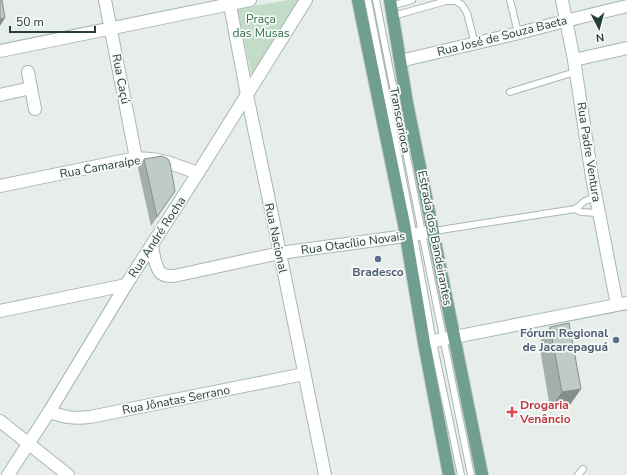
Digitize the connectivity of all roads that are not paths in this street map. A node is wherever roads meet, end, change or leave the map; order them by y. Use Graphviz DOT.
graph roads {
  1 [pos="105,0"];
  2 [pos="250,0"];
  3 [pos="306,0"];
  4 [pos="358,0"];
  5 [pos="368,0"];
  6 [pos="376,0"];
  7 [pos="412,0"];
  8 [pos="436,0"];
  9 [pos="510,0"];
  10 [pos="562,0"];
  11 [pos="230,2"];
  12 [pos="627,6"];
  13 [pos="391,8"];
  14 [pos="565,21"];
  15 [pos="111,28"];
  16 [pos="518,33"];
  17 [pos="475,44"];
  18 [pos="627,48"];
  19 [pos="0,51"];
  20 [pos="574,60"];
  21 [pos="400,61"];
  22 [pos="28,72"];
  23 [pos="576,72"];
  24 [pos="31,88"];
  25 [pos="510,92"];
  26 [pos="0,95"];
  27 [pos="247,95"];
  28 [pos="36,109"];
  29 [pos="136,158"];
  30 [pos="198,173"];
  31 [pos="0,186"];
  32 [pos="596,197"];
  33 [pos="575,209"];
  34 [pos="599,213"];
  35 [pos="419,234"];
  36 [pos="152,245"];
  37 [pos="280,253"];
  38 [pos="126,285"];
  39 [pos="622,304"];
  40 [pos="0,311"];
  41 [pos="439,340"];
  42 [pos="304,374"];
  43 [pos="49,412"];
  44 [pos="0,421"];
  45 [pos="28,443"];
  46 [pos="583,469"];
  47 [pos="8,475"];
  48 [pos="68,475"];
  49 [pos="325,475"];
  50 [pos="449,475"];
  51 [pos="462,475"];
  52 [pos="472,475"];
  53 [pos="482,475"];
  54 [pos="578,475"];
  1 -- 15 [label="street, Rua Caçú"];
  2 -- 11 [label="street"];
  3 -- 27 [label="street, Rua André Rocha"];
  4 -- 35 [label="main road, Estrada dos Bandeirantes"];
  5 -- 35 [label="lane, Transcarioca"];
  6 -- 35 [label="lane, Transcarioca"];
  7 -- 13 [label="lane"];
  8 -- 13 [label="lane"];
  9 -- 16 [label="lane"];
  10 -- 14 [label="street, Rua Padre Ventura"];
  11 -- 15 [label="street"];
  11 -- 27 [label="street, Rua Nacional"];
  12 -- 14 [label="street, Rua José de Souza Baeta"];
  13 -- 17 [label="lane"];
  13 -- 21 [label="main road, Estrada dos Bandeirantes"];
  14 -- 16 [label="street, Rua José de Souza Baeta"];
  14 -- 20 [label="street, Rua Padre Ventura"];
  15 -- 19 [label="street"];
  15 -- 29 [label="street, Rua Caçú"];
  16 -- 17 [label="street, Rua José de Souza Baeta"];
  17 -- 21 [label="street, Rua José de Souza Baeta"];
  18 -- 20 [label="street"];
  20 -- 23 [label="street, Rua Padre Ventura"];
  21 -- 35 [label="main road, Estrada dos Bandeirantes"];
  22 -- 24 [label="street"];
  23 -- 25 [label="lane"];
  23 -- 32 [label="street, Rua Padre Ventura"];
  24 -- 26 [label="street"];
  24 -- 28 [label="street"];
  27 -- 30 [label="street, Rua André Rocha"];
  27 -- 37 [label="street, Rua Nacional"];
  29 -- 30 [label="street, Rua Camaraípe"];
  29 -- 31 [label="street, Rua Camaraípe"];
  30 -- 36 [label="street, Rua André Rocha"];
  32 -- 33 [label="lane"];
  32 -- 34 [label="street, Rua Padre Ventura"];
  33 -- 34 [label="lane"];
  33 -- 35 [label="lane"];
  34 -- 39 [label="street, Rua Padre Ventura"];
  35 -- 37 [label="street, Rua Otacílio Novais"];
  35 -- 41 [label="main road, Estrada dos Bandeirantes"];
  35 -- 41 [label="main road, Estrada dos Bandeirantes"];
  36 -- 37 [label="street, Rua Otacílio Novais"];
  36 -- 38 [label="street, Rua André Rocha"];
  37 -- 42 [label="street, Rua Nacional"];
  38 -- 40 [label="street"];
  38 -- 43 [label="street, Rua André Rocha"];
  39 -- 41 [label="street"];
  41 -- 50 [label="main road, Estrada dos Bandeirantes"];
  41 -- 51 [label="lane"];
  41 -- 52 [label="lane"];
  41 -- 53 [label="main road, Estrada dos Bandeirantes"];
  42 -- 43 [label="street, Rua Jônatas Serrano"];
  42 -- 49 [label="street, Rua Nacional"];
  43 -- 45 [label="street, Rua André Rocha"];
  44 -- 45 [label="street"];
  45 -- 47 [label="street, Rua André Rocha"];
  45 -- 48 [label="street"];
  46 -- 54 [label="lane"];
}
